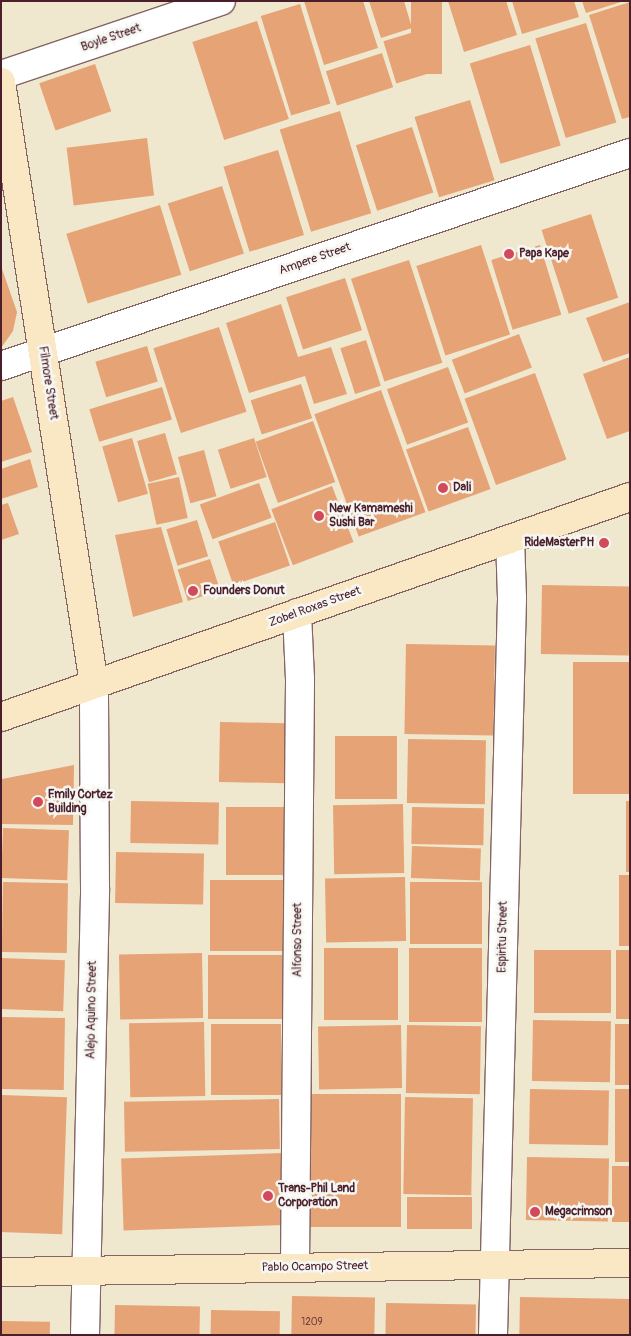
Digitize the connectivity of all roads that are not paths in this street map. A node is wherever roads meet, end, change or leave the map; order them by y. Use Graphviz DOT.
graph roads {
  1 [pos="220,1"];
  2 [pos="1,75"];
  3 [pos="1,82"];
  4 [pos="630,152"];
  5 [pos="44,351"];
  6 [pos="1,366"];
  7 [pos="630,497"];
  8 [pos="510,539"];
  9 [pos="296,613"];
  10 [pos="94,684"];
  11 [pos="1,717"];
  12 [pos="630,1263"];
  13 [pos="495,1265"];
  14 [pos="295,1267"];
  15 [pos="87,1270"];
  16 [pos="1,1272"];
  17 [pos="85,1335"];
  18 [pos="493,1335"];
  1 -- 2 [label="street, Boyle Street"];
  3 -- 5 [label="main road, Filmore Street"];
  4 -- 5 [label="street, Ampere Street"];
  5 -- 6 [label="street, Ampere Street"];
  5 -- 10 [label="main road, Filmore Street"];
  7 -- 8 [label="main road, Zobel Roxas Street"];
  8 -- 9 [label="main road, Zobel Roxas Street"];
  8 -- 13 [label="street, Espiritu Street"];
  9 -- 10 [label="main road, Zobel Roxas Street"];
  9 -- 14 [label="street, Alfonso Street"];
  10 -- 11 [label="main road, Zobel Roxas Street"];
  10 -- 15 [label="street, Alejo Aquino Street"];
  12 -- 13 [label="main road, Pablo Ocampo Street"];
  13 -- 14 [label="main road, Pablo Ocampo Street"];
  13 -- 18 [label="street, Espiritu Street"];
  14 -- 15 [label="main road, Pablo Ocampo Street"];
  15 -- 16 [label="main road, Pablo Ocampo Street"];
  15 -- 17 [label="street, Alejo Aquino Street"];
}
